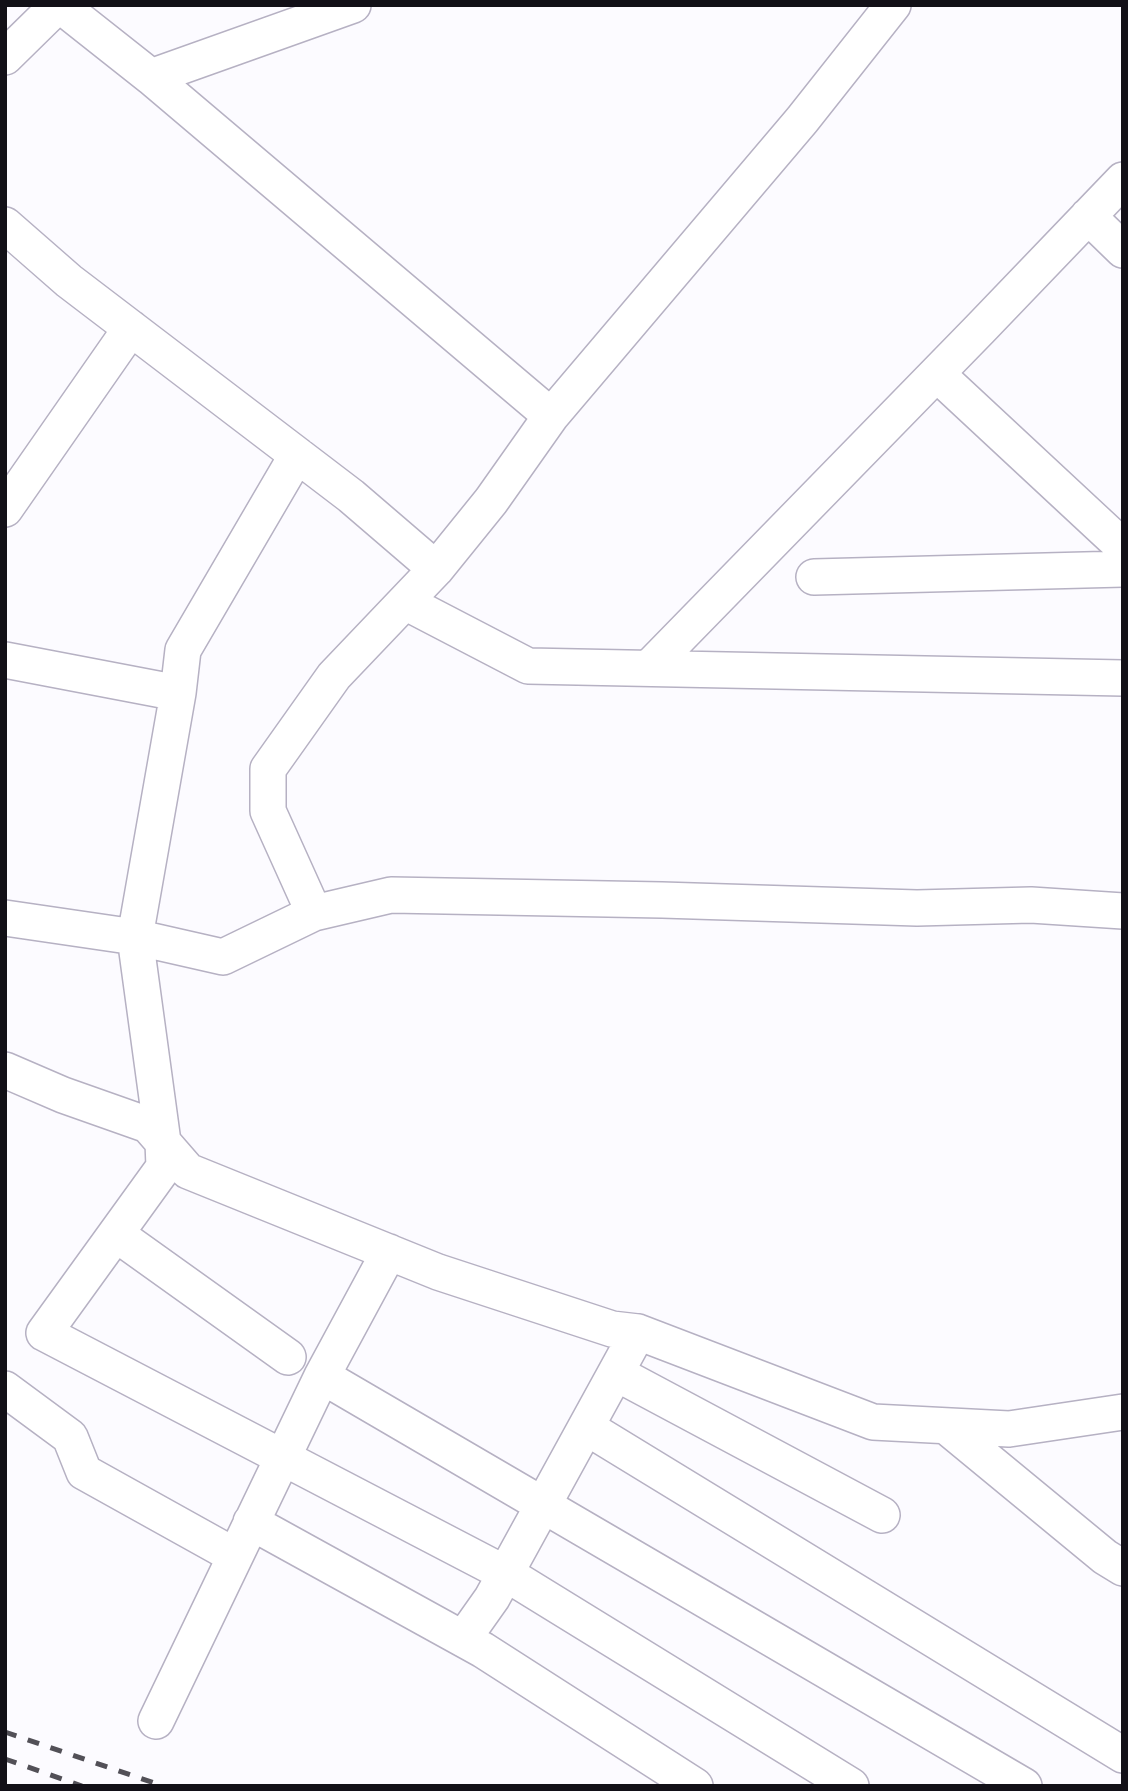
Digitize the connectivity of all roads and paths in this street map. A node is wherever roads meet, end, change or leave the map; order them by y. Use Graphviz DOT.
graph roads {
  1 [pos="59,5"];
  2 [pos="353,5"];
  3 [pos="893,5"];
  4 [pos="5,57"];
  5 [pos="151,77"];
  6 [pos="1123,180"];
  7 [pos="1088,216"];
  8 [pos="5,225"];
  9 [pos="1123,250"];
  10 [pos="131,328"];
  11 [pos="937,373"];
  12 [pos="551,416"];
  13 [pos="297,455"];
  14 [pos="5,509"];
  15 [pos="1123,547"];
  16 [pos="436,569"];
  17 [pos="1123,569"];
  18 [pos="814,577"];
  19 [pos="405,601"];
  20 [pos="5,660"];
  21 [pos="649,668"];
  22 [pos="1123,678"];
  23 [pos="178,693"];
  24 [pos="1123,912"];
  25 [pos="314,913"];
  26 [pos="5,918"];
  27 [pos="135,937"];
  28 [pos="5,1070"];
  29 [pos="163,1142"];
  30 [pos="116,1234"];
  31 [pos="389,1252"];
  32 [pos="638,1332"];
  33 [pos="288,1357"];
  34 [pos="615,1373"];
  35 [pos="321,1376"];
  36 [pos="5,1389"];
  37 [pos="1123,1412"];
  38 [pos="946,1426"];
  39 [pos="586,1427"];
  40 [pos="282,1457"];
  41 [pos="542,1506"];
  42 [pos="882,1515"];
  43 [pos="251,1522"];
  44 [pos="235,1556"];
  45 [pos="1123,1568"];
  46 [pos="505,1573"];
  47 [pos="463,1639"];
  48 [pos="156,1721"];
  49 [pos="1123,1755"];
  50 [pos="695,1786"];
  51 [pos="851,1786"];
  52 [pos="1024,1786"];
  1 -- 4 [label="street"];
  1 -- 5 [label="street"];
  2 -- 5 [label="street"];
  3 -- 12 [label="street"];
  5 -- 12 [label="street"];
  6 -- 7 [label="street"];
  7 -- 9 [label="street"];
  7 -- 11 [label="street"];
  8 -- 10 [label="street"];
  10 -- 13 [label="street"];
  10 -- 14 [label="street"];
  11 -- 15 [label="street"];
  11 -- 21 [label="street"];
  12 -- 16 [label="street"];
  13 -- 16 [label="street"];
  13 -- 23 [label="street"];
  16 -- 19 [label="street"];
  17 -- 18 [label="street"];
  19 -- 21 [label="street"];
  19 -- 25 [label="street"];
  20 -- 23 [label="street"];
  21 -- 22 [label="street"];
  23 -- 27 [label="street"];
  24 -- 25 [label="street"];
  25 -- 27 [label="street"];
  26 -- 27 [label="street"];
  27 -- 29 [label="street"];
  28 -- 29 [label="street"];
  29 -- 30 [label="street"];
  29 -- 31 [label="street"];
  30 -- 33 [label="street"];
  30 -- 40 [label="street"];
  31 -- 32 [label="street"];
  31 -- 35 [label="street"];
  32 -- 34 [label="street"];
  32 -- 38 [label="street"];
  34 -- 39 [label="street"];
  34 -- 42 [label="street"];
  35 -- 40 [label="street"];
  35 -- 41 [label="street"];
  36 -- 44 [label="street"];
  37 -- 38 [label="street"];
  38 -- 45 [label="street"];
  39 -- 41 [label="street"];
  39 -- 49 [label="street"];
  40 -- 43 [label="street"];
  40 -- 46 [label="street"];
  41 -- 46 [label="street"];
  41 -- 52 [label="street"];
  43 -- 44 [label="street"];
  43 -- 47 [label="street"];
  44 -- 48 [label="street"];
  46 -- 47 [label="street"];
  46 -- 51 [label="street"];
  47 -- 50 [label="street"];
}
